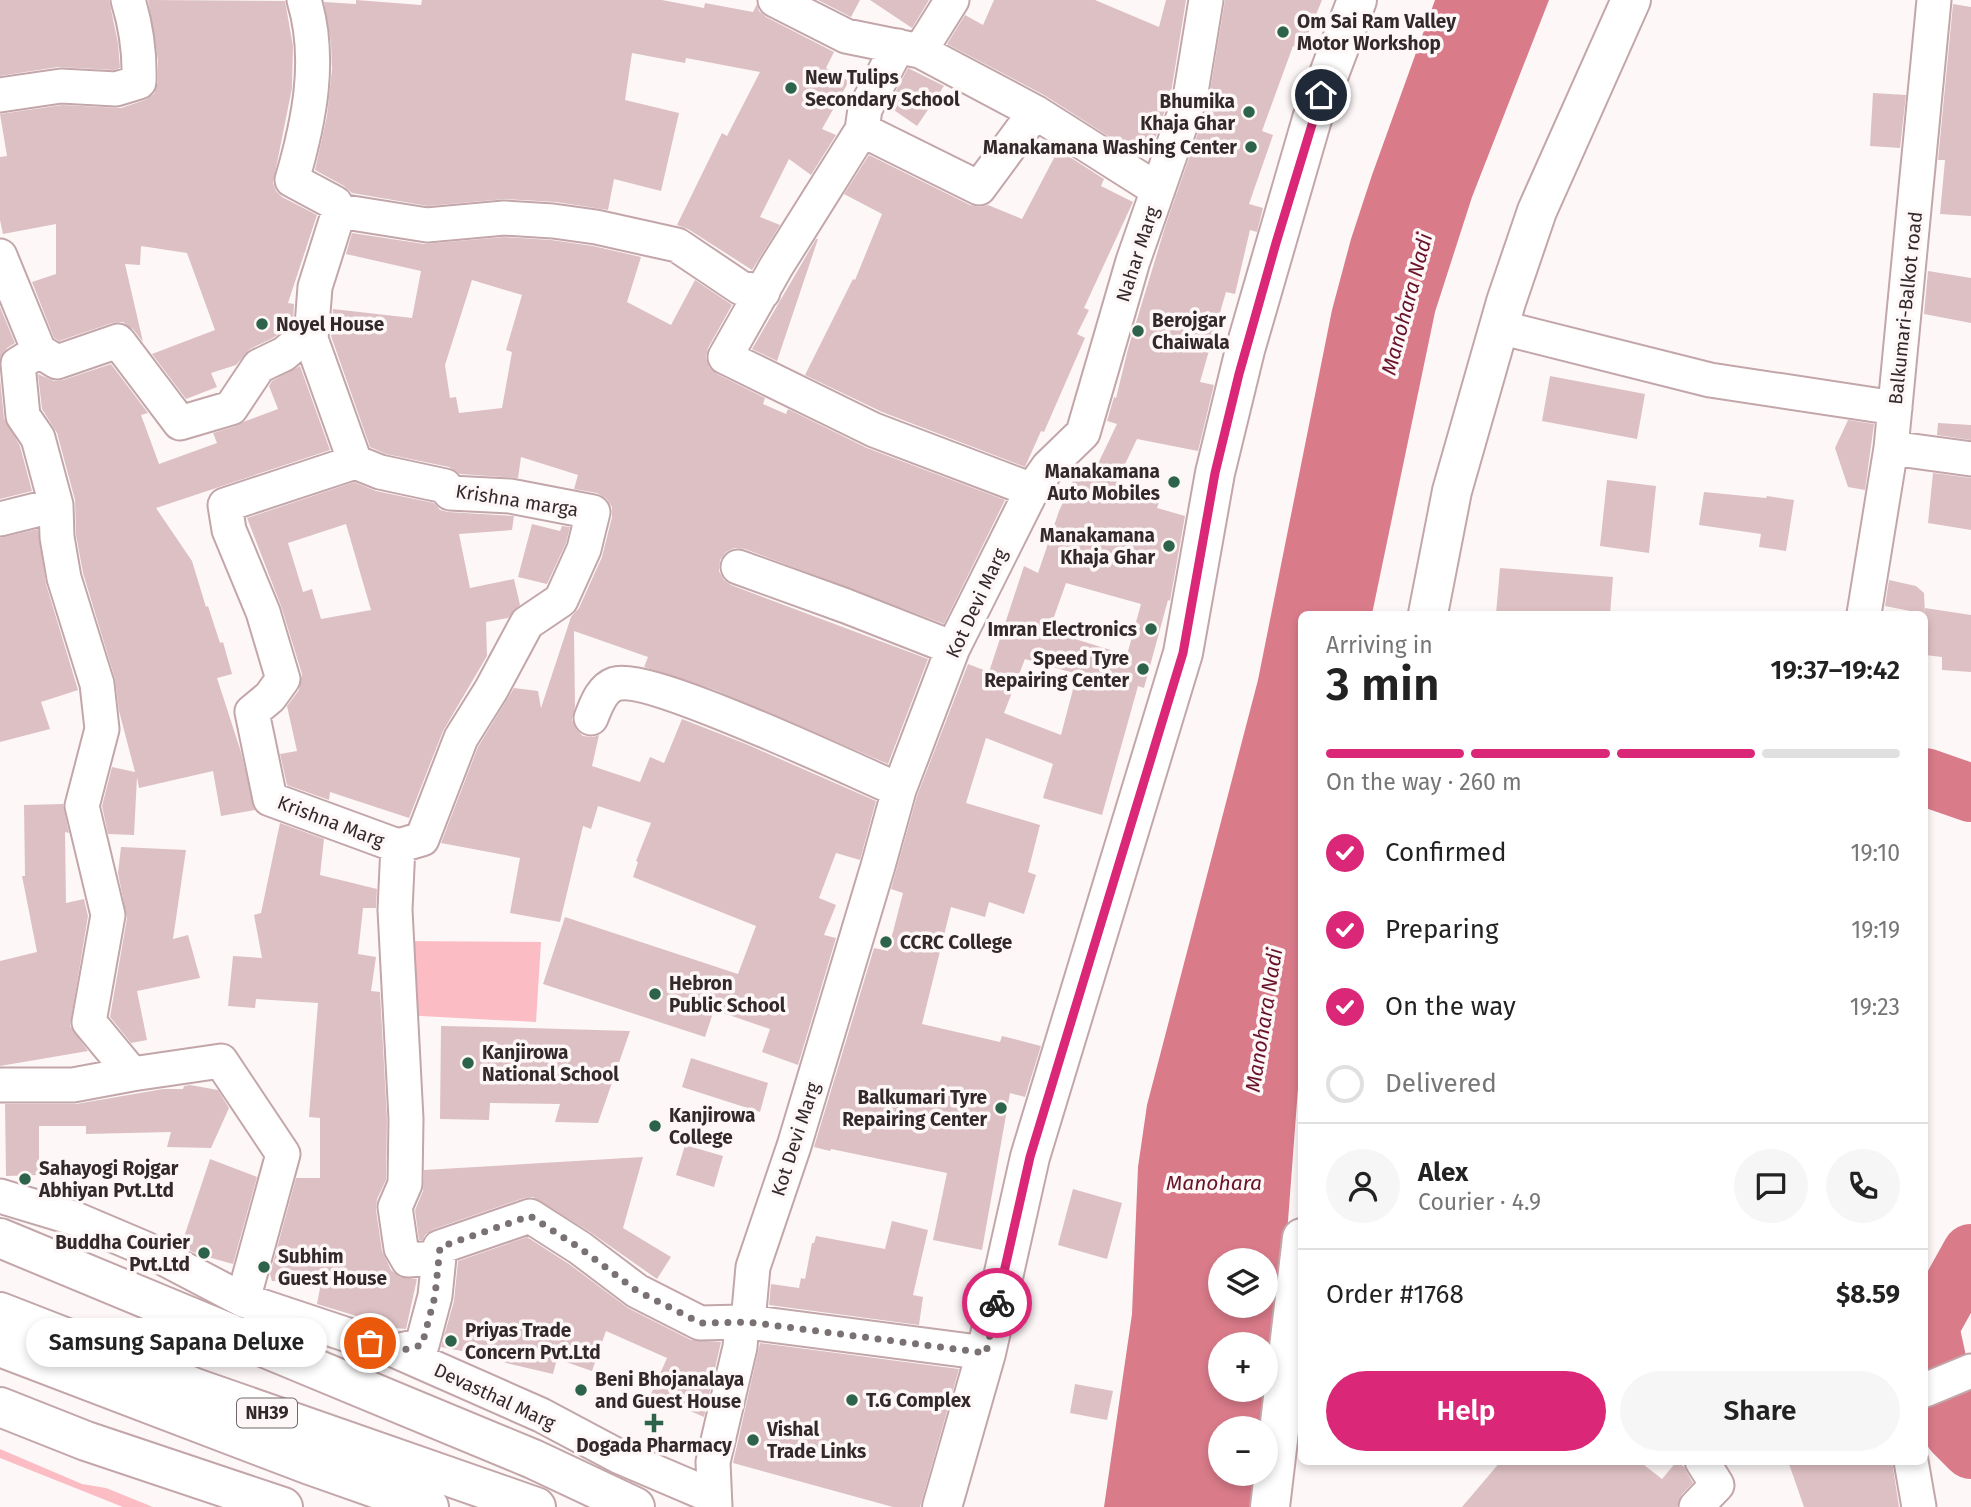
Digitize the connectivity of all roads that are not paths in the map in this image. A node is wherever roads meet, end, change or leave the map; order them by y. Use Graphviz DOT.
graph roads {
  1 [pos="128,0"];
  2 [pos="304,0"];
  3 [pos="952,0"];
  4 [pos="1206,0"];
  5 [pos="1357,0"];
  6 [pos="1631,0"];
  7 [pos="1934,0"];
  8 [pos="788,7"];
  9 [pos="909,48"];
  10 [pos="0,95"];
  11 [pos="1035,112"];
  12 [pos="862,130"];
  13 [pos="1158,190"];
  14 [pos="339,211"];
  15 [pos="0,256"];
  16 [pos="763,292"];
  17 [pos="1499,327"];
  18 [pos="311,339"];
  19 [pos="38,352"];
  20 [pos="1895,408"];
  21 [pos="12,415"];
  22 [pos="1891,448"];
  23 [pos="1971,459"];
  24 [pos="355,462"];
  25 [pos="1032,490"];
  26 [pos="57,505"];
  27 [pos="0,519"];
  28 [pos="738,567"];
  29 [pos="1429,611"];
  30 [pos="1864,611"];
  31 [pos="953,648"];
  32 [pos="591,718"];
  33 [pos="899,790"];
  34 [pos="398,846"];
  35 [pos="132,1074"];
  36 [pos="0,1085"];
  37 [pos="0,1196"];
  38 [pos="0,1238"];
  39 [pos="437,1258"];
  40 [pos="1298,1272"];
  41 [pos="243,1300"];
  42 [pos="0,1312"];
  43 [pos="745,1322"];
  44 [pos="0,1347"];
  45 [pos="396,1352"];
  46 [pos="986,1353"];
  47 [pos="1971,1371"];
  48 [pos="1928,1389"];
  49 [pos="0,1407"];
  50 [pos="1704,1465"];
  51 [pos="1912,1465"];
  52 [pos="714,1502"];
  53 [pos="283,1507"];
  54 [pos="429,1507"];
  55 [pos="536,1507"];
  56 [pos="635,1507"];
  57 [pos="942,1507"];
  58 [pos="1270,1507"];
  59 [pos="1696,1507"];
  60 [pos="1919,1507"];
  1 -- 10 [label="street"];
  2 -- 14 [label="street"];
  3 -- 9 [label="street"];
  4 -- 13 [label="street, Nahar Marg"];
  5 -- 46 [label="main road"];
  6 -- 17 [label="main road"];
  7 -- 20 [label="street, Balkumari-Balkot road"];
  8 -- 9 [label="street"];
  9 -- 11 [label="street"];
  9 -- 12 [label="street"];
  11 -- 12 [label="street"];
  11 -- 13 [label="street"];
  12 -- 16 [label="street"];
  13 -- 25 [label="street, Nahar Marg"];
  14 -- 16 [label="street"];
  14 -- 18 [label="street"];
  15 -- 19 [label="street"];
  16 -- 25 [label="street"];
  17 -- 20 [label="street"];
  17 -- 29 [label="main road"];
  18 -- 19 [label="street"];
  18 -- 24 [label="street"];
  19 -- 21 [label="street"];
  20 -- 22 [label="street, Balkumari-Balkot road"];
  21 -- 26 [label="street"];
  22 -- 23 [label="street"];
  22 -- 30 [label="street, Balkumari-Balkot road"];
  24 -- 34 [label="street, Krishna Marg"];
  24 -- 34 [label="street, Krishna marga"];
  25 -- 31 [label="street, Kot Devi Marg"];
  26 -- 27 [label="street"];
  26 -- 35 [label="street"];
  28 -- 31 [label="street"];
  31 -- 33 [label="street, Kot Devi Marg"];
  32 -- 33 [label="street"];
  33 -- 43 [label="street, Kot Devi Marg"];
  34 -- 39 [label="street, Krishna Marg"];
  35 -- 36 [label="street"];
  35 -- 41 [label="street"];
  37 -- 41 [label="street, Devasthal Marg"];
  38 -- 56 [label="main road"];
  39 -- 43 [label="street"];
  39 -- 45 [label="street"];
  40 -- 58 [label="main road"];
  41 -- 45 [label="street, Devasthal Marg"];
  42 -- 55 [label="main road, NH39"];
  43 -- 46 [label="street"];
  43 -- 52 [label="street, Kot Devi Marg"];
  44 -- 54 [label="main road, NH39"];
  45 -- 52 [label="street, Devasthal Marg"];
  46 -- 57 [label="main road"];
  47 -- 48 [label="street"];
  49 -- 53 [label="main road"];
  50 -- 59 [label="street"];
  51 -- 60 [label="street"];
}
